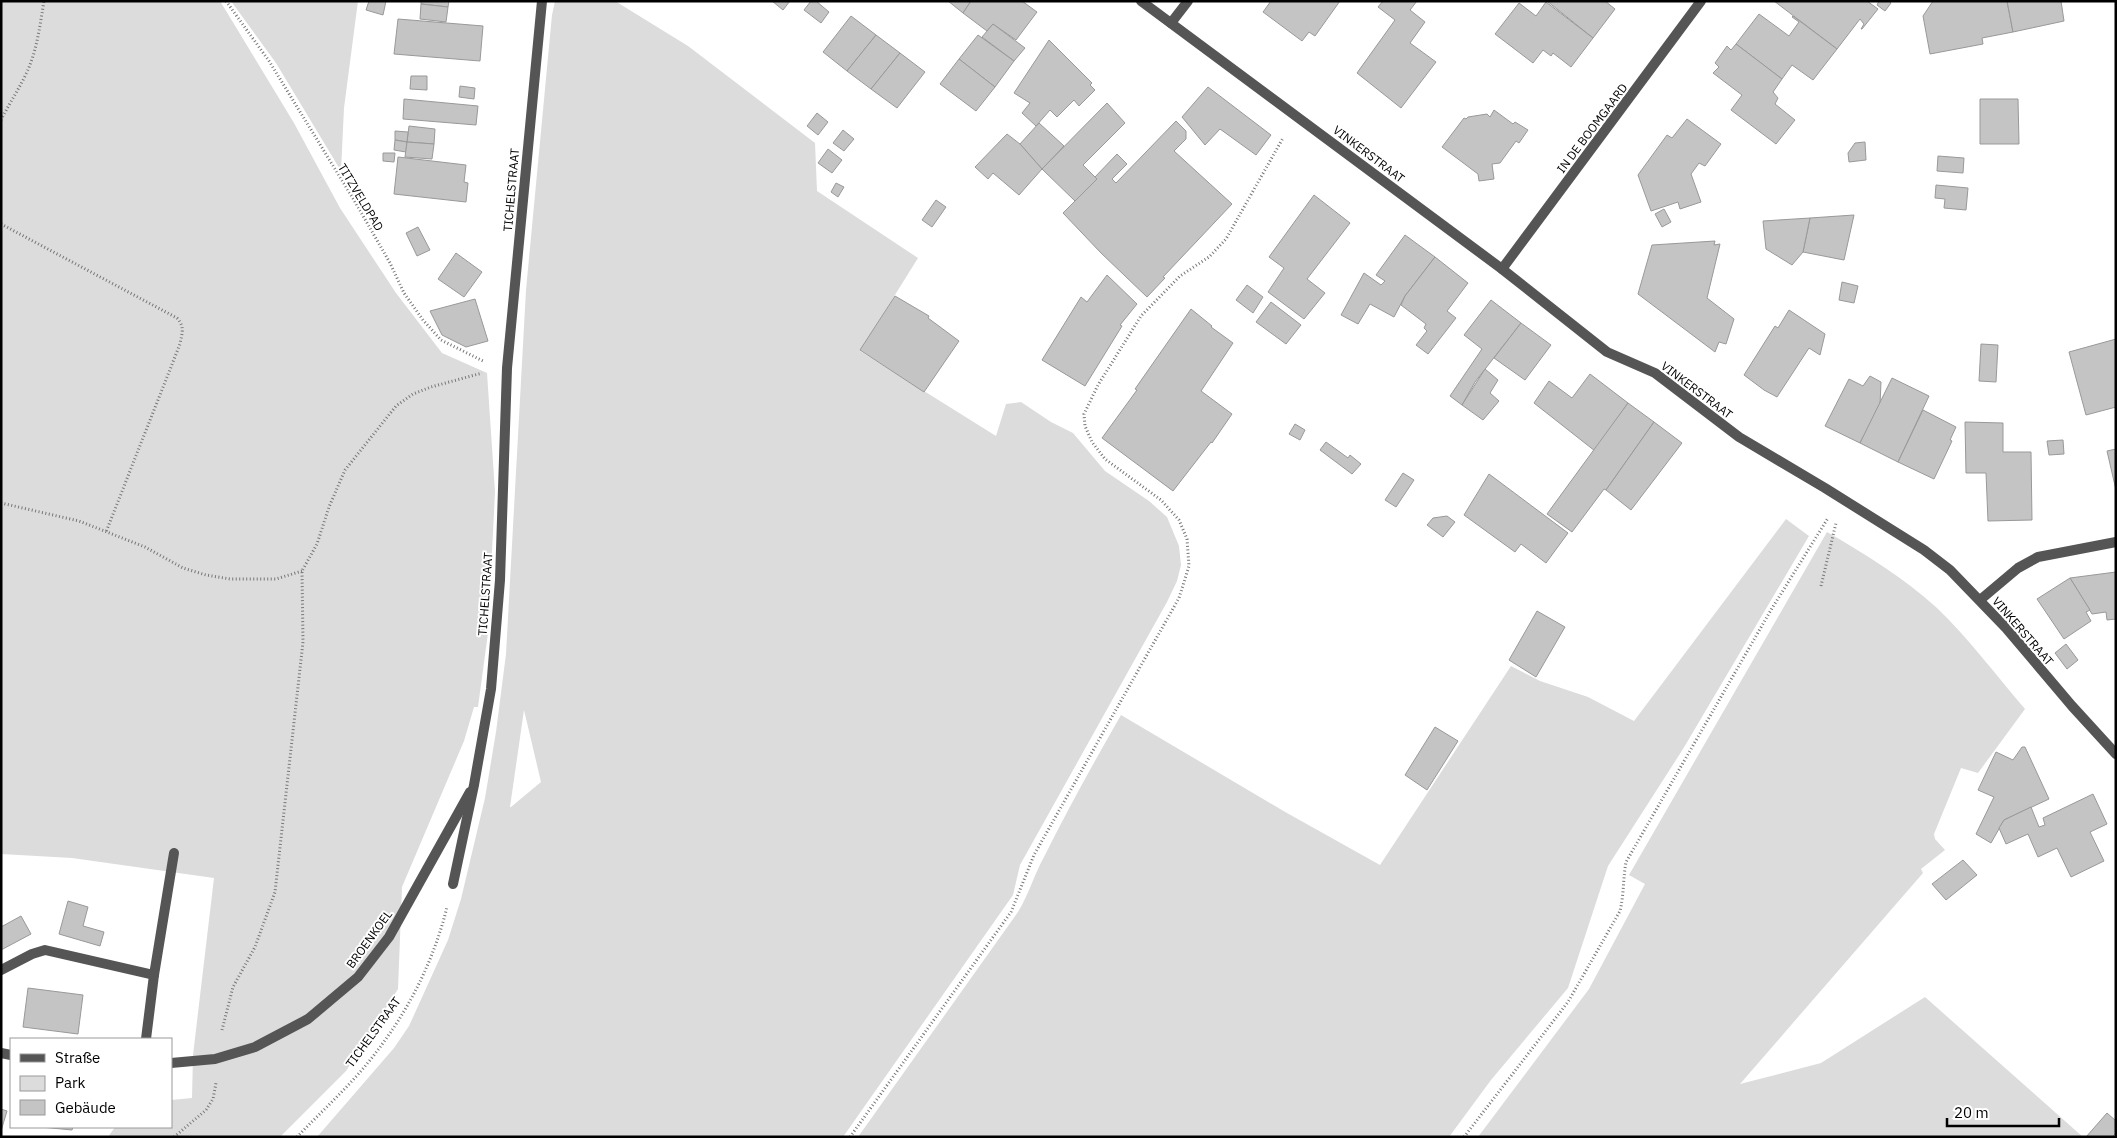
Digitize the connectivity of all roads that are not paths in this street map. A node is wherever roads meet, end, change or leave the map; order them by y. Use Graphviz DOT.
graph roads {
  1 [pos="542,1"];
  2 [pos="1141,1"];
  3 [pos="1188,1"];
  4 [pos="1701,1"];
  5 [pos="1171,23"];
  6 [pos="1502,269"];
  7 [pos="2116,542"];
  8 [pos="1980,600"];
  9 [pos="2116,754"];
  10 [pos="474,785"];
  11 [pos="174,853"];
  12 [pos="453,884"];
  13 [pos="1,970"];
  14 [pos="154,974"];
  15 [pos="146,1038"];
  16 [pos="172,1063"];
  1 -- 10 [label="street, TICHELSTRAAT"];
  2 -- 5 [label="street, VINKERSTRAAT"];
  3 -- 5 [label="street"];
  4 -- 6 [label="street, IN DE BOOMGAARD"];
  5 -- 6 [label="street, VINKERSTRAAT"];
  6 -- 8 [label="street, VINKERSTRAAT"];
  7 -- 8 [label="street"];
  8 -- 9 [label="street, VINKERSTRAAT"];
  10 -- 12 [label="street, TICHELSTRAAT"];
  10 -- 16 [label="street, BROENKOEL"];
  11 -- 14 [label="street"];
  13 -- 14 [label="street"];
  14 -- 15 [label="street"];
}
